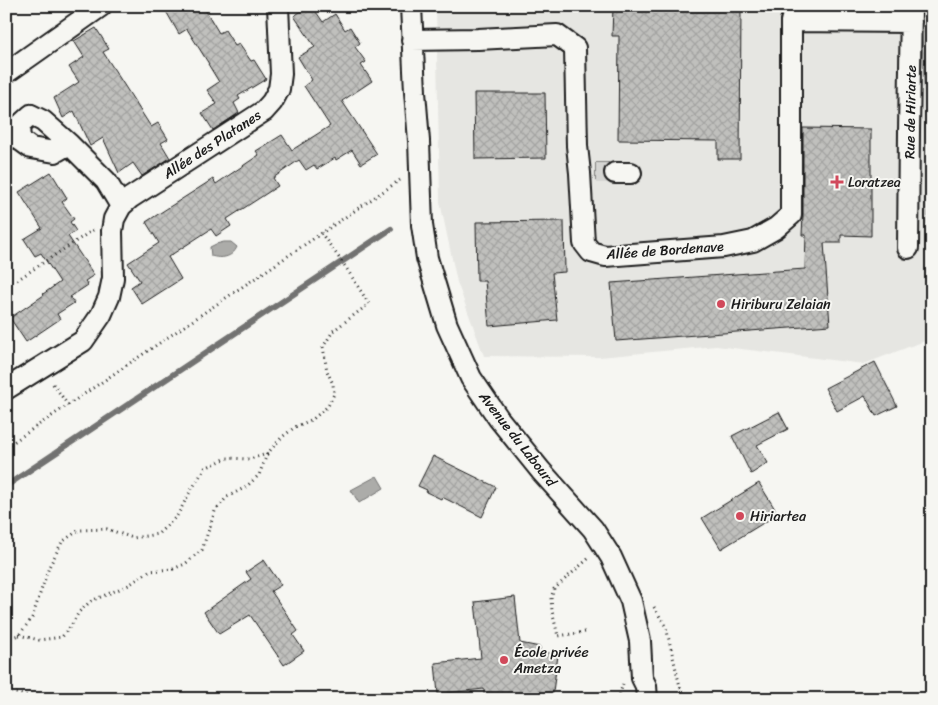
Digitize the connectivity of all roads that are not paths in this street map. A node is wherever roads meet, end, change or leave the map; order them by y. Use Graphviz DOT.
graph roads {
  1 [pos="101,6"];
  2 [pos="278,6"];
  3 [pos="414,7"];
  4 [pos="911,14"];
  5 [pos="412,40"];
  6 [pos="6,73"];
  7 [pos="69,144"];
  8 [pos="121,206"];
  9 [pos="908,248"];
  10 [pos="6,389"];
  11 [pos="642,678"];
  12 [pos="634,699"];
  13 [pos="647,699"];
  1 -- 6 [label="street"];
  2 -- 8 [label="street, Allée des Platanes"];
  3 -- 5 [label="street, Avenue du Labourd"];
  4 -- 5 [label="street, Allée de Bordenave"];
  4 -- 9 [label="street, Rue de Hiriarte"];
  5 -- 11 [label="street, Avenue du Labourd"];
  7 -- 8 [label="street"];
  8 -- 10 [label="street"];
  11 -- 12 [label="street, Avenue du Labourd"];
  11 -- 13 [label="street, Avenue du Labourd"];
}
